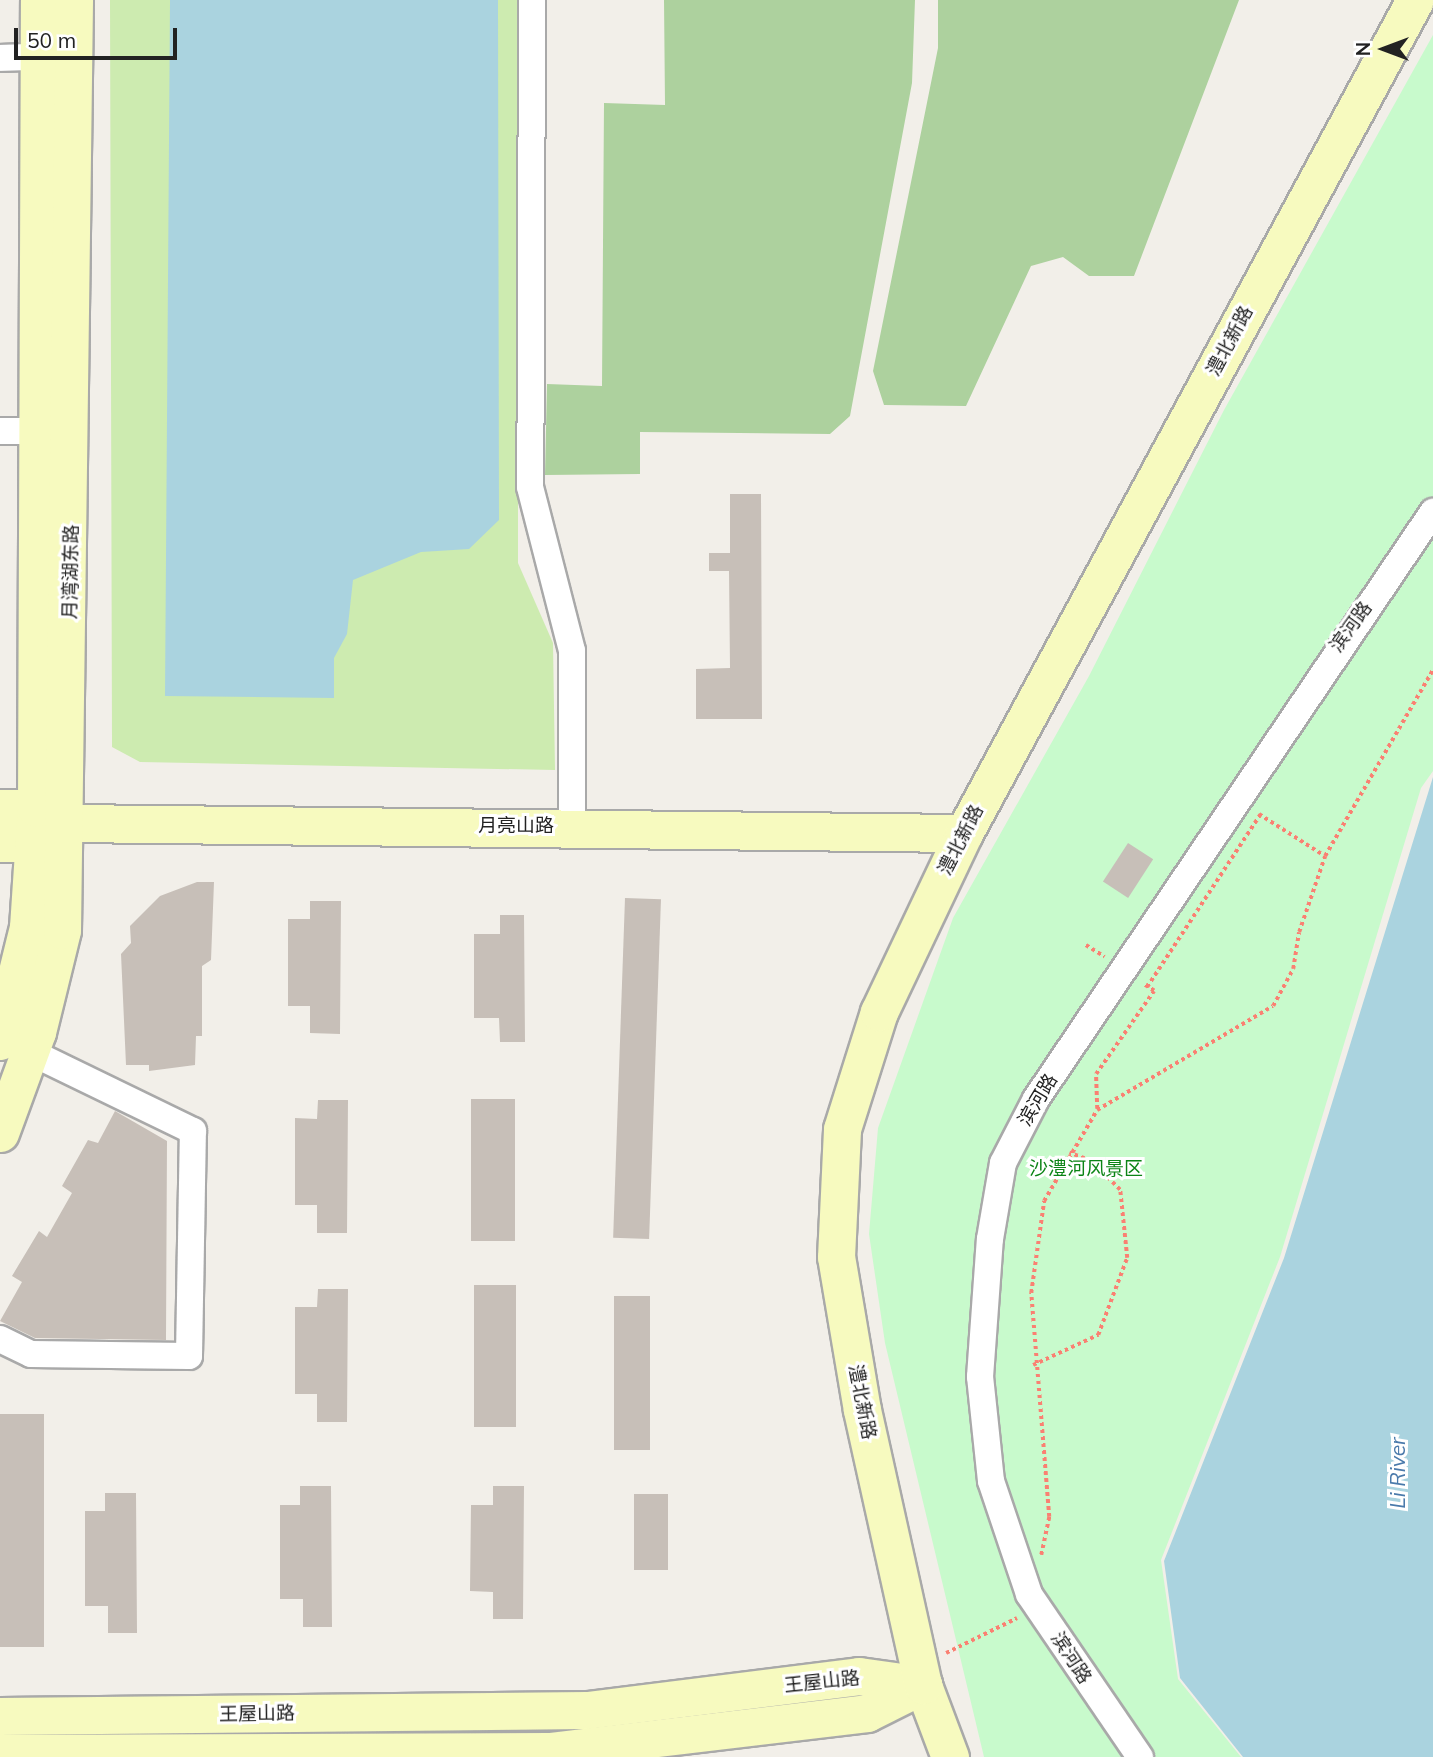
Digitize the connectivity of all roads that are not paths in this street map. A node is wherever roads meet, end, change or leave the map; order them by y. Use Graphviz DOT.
graph roads {
  1 [pos="39,0"];
  2 [pos="74,0"];
  3 [pos="532,0"];
  4 [pos="1415,0"];
  5 [pos="38,57"];
  6 [pos="0,58"];
  7 [pos="0,432"];
  8 [pos="37,432"];
  9 [pos="1433,512"];
  10 [pos="0,808"];
  11 [pos="572,826"];
  12 [pos="34,829"];
  13 [pos="964,833"];
  14 [pos="15,1047"];
  15 [pos="0,1133"];
  16 [pos="0,1339"];
  17 [pos="921,1676"];
  18 [pos="550,1710"];
  19 [pos="587,1710"];
  20 [pos="0,1716"];
  21 [pos="588,1752"];
  22 [pos="0,1753"];
  23 [pos="549,1754"];
  24 [pos="950,1757"];
  25 [pos="1140,1757"];
  1 -- 5 [label="street, 月湾湖东路"];
  2 -- 12 [label="street, 月湾湖东路"];
  3 -- 11 [label="street"];
  4 -- 13 [label="street, 澧北新路"];
  5 -- 6 [label="street"];
  5 -- 8 [label="street, 月湾湖东路"];
  7 -- 8 [label="street"];
  8 -- 12 [label="street, 月湾湖东路"];
  9 -- 25 [label="street, 滨河路"];
  10 -- 12 [label="street, 月亮山路"];
  11 -- 12 [label="street, 月亮山路"];
  11 -- 13 [label="street, 月亮山路"];
  12 -- 14 [label="street, 月湾湖东路"];
  13 -- 17 [label="street, 澧北新路"];
  14 -- 15 [label="street, 月湾湖东路"];
  14 -- 16 [label="street"];
  17 -- 19 [label="street, 王屋山路"];
  17 -- 21 [label="street, 王屋山路"];
  17 -- 24 [label="street, 澧北新路"];
  18 -- 19 [label="street, 王屋山路"];
  18 -- 20 [label="street, 王屋山路"];
  18 -- 23 [label="street"];
  19 -- 21 [label="street"];
  21 -- 23 [label="street, 王屋山路"];
  22 -- 23 [label="street, 王屋山路"];
}
